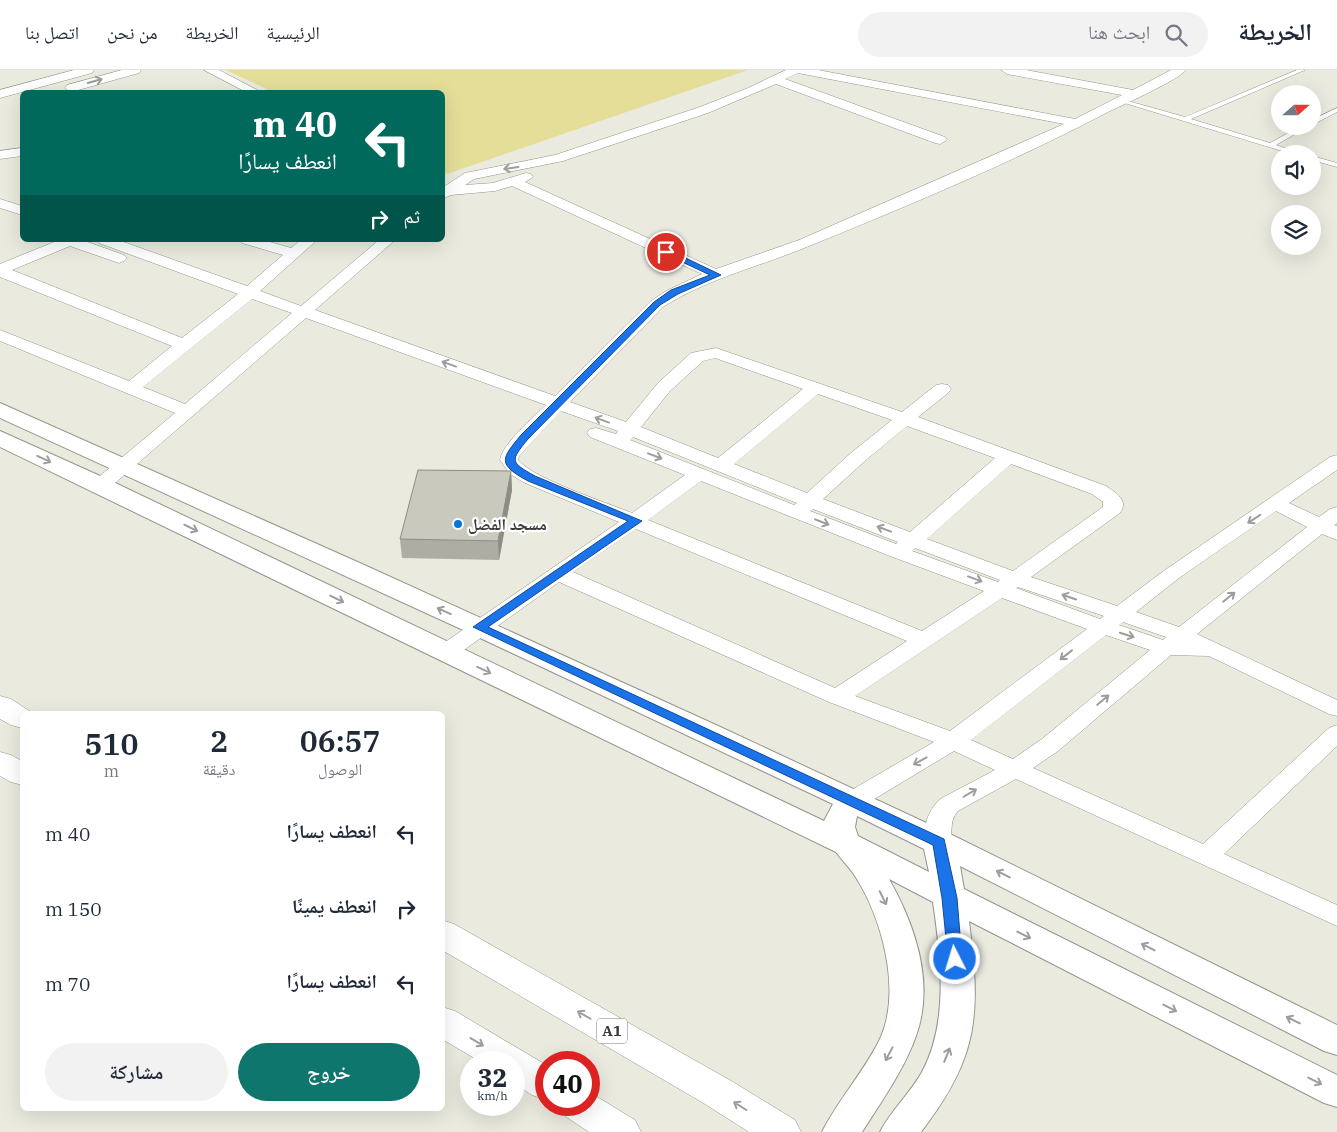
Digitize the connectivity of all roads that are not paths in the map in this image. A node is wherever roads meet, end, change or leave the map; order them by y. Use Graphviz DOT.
graph roads {
  1 [pos="88,70"];
  2 [pos="135,70"];
  3 [pos="210,70"];
  4 [pos="795,70"];
  5 [pos="799,70"];
  6 [pos="1007,70"];
  7 [pos="1082,70"];
  8 [pos="1180,70"];
  9 [pos="1302,70"];
  10 [pos="776,80"];
  11 [pos="1061,80"];
  12 [pos="63,90"];
  13 [pos="251,90"];
  14 [pos="0,94"];
  15 [pos="1135,94"];
  16 [pos="1121,100"];
  17 [pos="1337,110"];
  18 [pos="1321,118"];
  19 [pos="1185,119"];
  20 [pos="1077,123"];
  21 [pos="1289,135"];
  22 [pos="940,140"];
  23 [pos="1271,145"];
  24 [pos="20,152"];
  25 [pos="0,155"];
  26 [pos="558,158"];
  27 [pos="1321,161"];
  28 [pos="1337,165"];
  29 [pos="514,182"];
  30 [pos="447,188"];
  31 [pos="2,208"];
  32 [pos="20,211"];
  33 [pos="20,222"];
  34 [pos="64,242"];
  35 [pos="75,242"];
  36 [pos="109,242"];
  37 [pos="254,242"];
  38 [pos="308,242"];
  39 [pos="386,242"];
  40 [pos="295,254"];
  41 [pos="0,270"];
  42 [pos="717,275"];
  43 [pos="244,297"];
  44 [pos="298,316"];
  45 [pos="0,335"];
  46 [pos="184,345"];
  47 [pos="816,387"];
  48 [pos="131,388"];
  49 [pos="942,389"];
  50 [pos="0,410"];
  51 [pos="552,410"];
  52 [pos="187,411"];
  53 [pos="905,419"];
  54 [pos="624,436"];
  55 [pos="0,438"];
  56 [pos="1008,457"];
  57 [pos="1337,461"];
  58 [pos="721,465"];
  59 [pos="123,466"];
  60 [pos="700,473"];
  61 [pos="101,484"];
  62 [pos="1277,504"];
  63 [pos="804,507"];
  64 [pos="1333,520"];
  65 [pos="636,521"];
  66 [pos="905,546"];
  67 [pos="557,573"];
  68 [pos="1008,584"];
  69 [pos="1112,620"];
  70 [pos="479,627"];
  71 [pos="925,640"];
  72 [pos="1174,641"];
  73 [pos="446,652"];
  74 [pos="837,697"];
  75 [pos="0,706"];
  76 [pos="1337,709"];
  77 [pos="20,717"];
  78 [pos="1337,733"];
  79 [pos="953,741"];
  80 [pos="0,762"];
  81 [pos="1015,769"];
  82 [pos="20,774"];
  83 [pos="852,801"];
  84 [pos="939,842"];
  85 [pos="846,844"];
  86 [pos="1206,856"];
  87 [pos="950,898"];
  88 [pos="1337,916"];
  89 [pos="445,935"];
  90 [pos="445,1023"];
  91 [pos="1337,1041"];
  92 [pos="493,1051"];
  93 [pos="1337,1092"];
  94 [pos="596,1116"];
  95 [pos="906,1122"];
  96 [pos="621,1132"];
  97 [pos="781,1132"];
  98 [pos="841,1132"];
  1 -- 14 [label="street"];
  12 -- 2 [label="street, one-way"];
  3 -- 13 [label="street"];
  4 -- 10 [label="street"];
  5 -- 20 [label="street"];
  6 -- 11 [label="street"];
  7 -- 11 [label="street"];
  8 -- 15 [label="street"];
  9 -- 19 [label="lane"];
  10 -- 22 [label="street"];
  10 -- 26 [label="street"];
  11 -- 15 [label="street"];
  15 -- 16 [label="street"];
  16 -- 19 [label="lane"];
  16 -- 20 [label="street"];
  17 -- 18 [label="lane"];
  19 -- 23 [label="lane"];
  20 -- 42 [label="street"];
  21 -- 23 [label="lane"];
  24 -- 25 [label="street"];
  26 -- 29 [label="street"];
  26 -- 30 [label="street, one-way"];
  27 -- 28 [label="lane"];
  29 -- 30 [label="street"];
  29 -- 42 [label="street"];
  31 -- 32 [label="street"];
  31 -- 33 [label="street"];
  34 -- 41 [label="street"];
  35 -- 43 [label="street"];
  36 -- 43 [label="street"];
  37 -- 40 [label="street"];
  38 -- 40 [label="street"];
  39 -- 44 [label="street"];
  40 -- 43 [label="street"];
  41 -- 46 [label="street"];
  42 -- 51 [label="street"];
  43 -- 44 [label="street"];
  43 -- 46 [label="street"];
  44 -- 51 [label="street"];
  44 -- 52 [label="street"];
  45 -- 48 [label="street"];
  46 -- 48 [label="street"];
  47 -- 53 [label="street"];
  47 -- 54 [label="street"];
  47 -- 58 [label="street"];
  48 -- 52 [label="street"];
  49 -- 53 [label="street"];
  50 -- 59 [label="street"];
  51 -- 54 [label="street"];
  51 -- 65 [label="street"];
  52 -- 59 [label="street"];
  53 -- 56 [label="street"];
  53 -- 63 [label="street"];
  54 -- 58 [label="street"];
  54 -- 60 [label="street, one-way"];
  55 -- 61 [label="street, one-way"];
  56 -- 66 [label="street"];
  56 -- 68 [label="street"];
  57 -- 62 [label="street"];
  58 -- 63 [label="street"];
  59 -- 61 [label="street"];
  70 -- 59 [label="street, one-way"];
  60 -- 63 [label="street"];
  60 -- 65 [label="street"];
  61 -- 73 [label="street, one-way"];
  62 -- 64 [label="street"];
  62 -- 69 [label="street, one-way"];
  63 -- 66 [label="street"];
  72 -- 64 [label="street, one-way"];
  65 -- 67 [label="street"];
  65 -- 71 [label="street"];
  66 -- 68 [label="street"];
  67 -- 70 [label="street"];
  67 -- 74 [label="street"];
  68 -- 69 [label="street"];
  68 -- 71 [label="street"];
  69 -- 72 [label="street"];
  69 -- 79 [label="street, one-way"];
  70 -- 73 [label="street"];
  70 -- 83 [label="street"];
  71 -- 74 [label="street"];
  72 -- 76 [label="street"];
  81 -- 72 [label="street, one-way"];
  73 -- 85 [label="street, one-way"];
  74 -- 79 [label="street"];
  75 -- 77 [label="highway"];
  78 -- 86 [label="street"];
  79 -- 81 [label="street"];
  79 -- 83 [label="street, one-way"];
  80 -- 82 [label="highway"];
  84 -- 81 [label="street, one-way"];
  81 -- 86 [label="street"];
  83 -- 84 [label="street"];
  83 -- 85 [label="street"];
  84 -- 87 [label="street"];
  91 -- 84 [label="street, one-way"];
  85 -- 87 [label="street"];
  85 -- 98 [label="street, one-way"];
  86 -- 88 [label="street"];
  87 -- 93 [label="street, one-way"];
  95 -- 87 [label="street, one-way"];
  97 -- 89 [label="highway, A1, one-way"];
  90 -- 92 [label="highway, one-way"];
  94 -- 96 [label="highway"];
}
